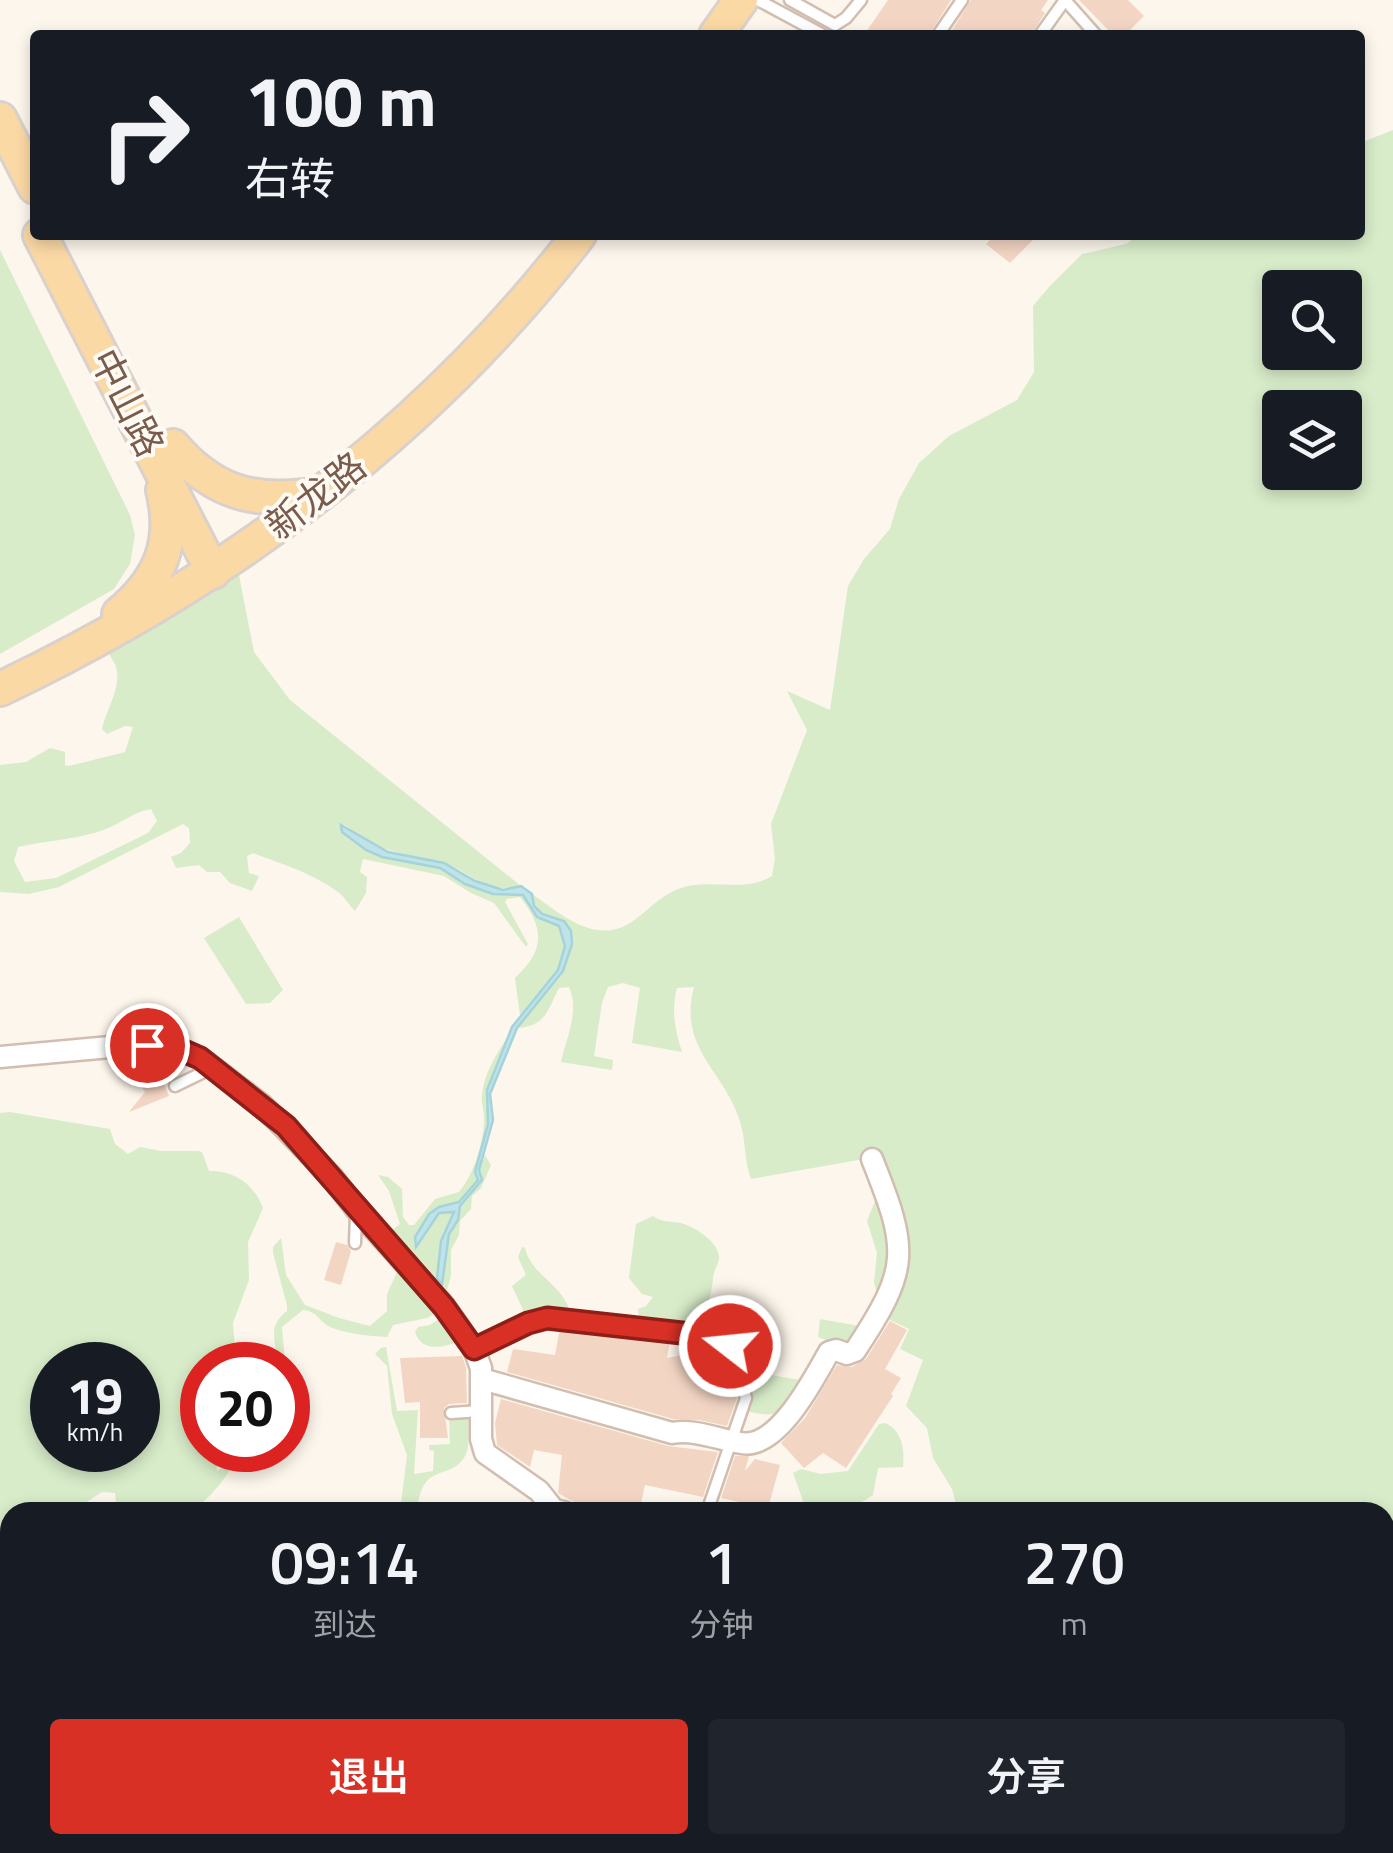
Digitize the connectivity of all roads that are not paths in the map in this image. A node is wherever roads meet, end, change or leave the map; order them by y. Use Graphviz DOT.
graph roads {
  1 [pos="742,0"];
  2 [pos="750,0"];
  3 [pos="758,0"];
  4 [pos="790,0"];
  5 [pos="861,0"];
  6 [pos="962,0"];
  7 [pos="1065,0"];
  8 [pos="720,30"];
  9 [pos="729,30"];
  10 [pos="814,30"];
  11 [pos="941,30"];
  12 [pos="1044,30"];
  13 [pos="1092,30"];
  14 [pos="0,119"];
  15 [pos="0,158"];
  16 [pos="30,176"];
  17 [pos="30,215"];
  18 [pos="43,240"];
  19 [pos="62,240"];
  20 [pos="566,240"];
  21 [pos="575,240"];
  22 [pos="163,451"];
  23 [pos="304,496"];
  24 [pos="219,561"];
  25 [pos="101,629"];
  26 [pos="0,680"];
  27 [pos="0,689"];
  28 [pos="0,1057"];
  29 [pos="214,1067"];
  30 [pos="175,1086"];
  31 [pos="872,1159"];
  32 [pos="356,1209"];
  33 [pos="355,1243"];
  34 [pos="474,1349"];
  35 [pos="482,1379"];
  36 [pos="482,1411"];
  37 [pos="451,1413"];
  38 [pos="732,1441"];
  39 [pos="548,1502"];
  40 [pos="710,1502"];
  1 -- 8 [label="main road"];
  2 -- 9 [label="main road"];
  3 -- 10 [label="lane"];
  4 -- 5 [label="lane"];
  6 -- 11 [label="lane"];
  7 -- 12 [label="lane"];
  7 -- 13 [label="lane"];
  14 -- 16 [label="main road"];
  15 -- 17 [label="main road"];
  18 -- 22 [label="main road, 中山路"];
  19 -- 22 [label="main road, 中山路"];
  20 -- 23 [label="main road, 新龙路"];
  21 -- 24 [label="main road, 新龙路"];
  22 -- 23 [label="main road"];
  22 -- 24 [label="main road, 中山路"];
  22 -- 25 [label="main road"];
  23 -- 24 [label="main road, 新龙路"];
  24 -- 25 [label="main road, 新龙路"];
  24 -- 27 [label="main road, 新龙路"];
  25 -- 26 [label="main road, 新龙路"];
  28 -- 29 [label="street"];
  29 -- 30 [label="lane"];
  29 -- 32 [label="street"];
  31 -- 38 [label="street"];
  32 -- 33 [label="lane"];
  32 -- 34 [label="street"];
  34 -- 35 [label="street"];
  34 -- 38 [label="lane"];
  35 -- 36 [label="street"];
  35 -- 38 [label="street"];
  36 -- 37 [label="lane"];
  36 -- 39 [label="street"];
  38 -- 40 [label="lane"];
}
